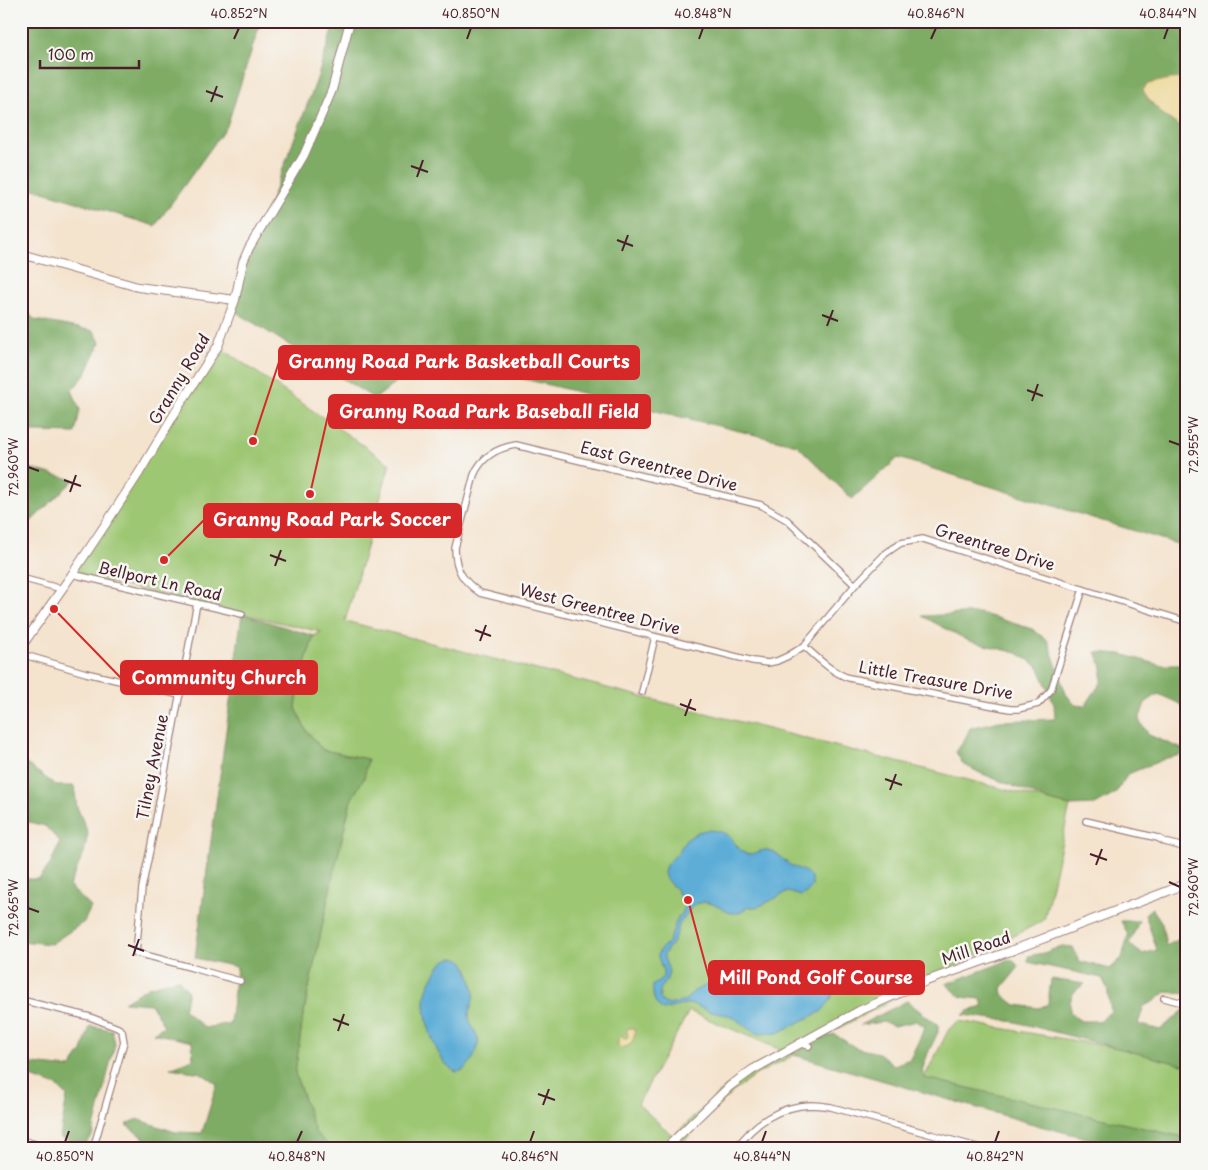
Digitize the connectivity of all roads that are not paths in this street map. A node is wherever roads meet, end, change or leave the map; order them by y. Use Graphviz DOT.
graph roads {
  1 [pos="350,21"];
  2 [pos="21,254"];
  3 [pos="236,300"];
  4 [pos="465,508"];
  5 [pos="72,574"];
  6 [pos="21,578"];
  7 [pos="855,585"];
  8 [pos="62,589"];
  9 [pos="1083,589"];
  10 [pos="197,603"];
  11 [pos="242,614"];
  12 [pos="1187,622"];
  13 [pos="655,637"];
  14 [pos="21,646"];
  15 [pos="804,646"];
  16 [pos="21,654"];
  17 [pos="642,692"];
  18 [pos="180,695"];
  19 [pos="1086,820"];
  20 [pos="1187,848"];
  21 [pos="1187,883"];
  22 [pos="240,981"];
  23 [pos="1164,998"];
  24 [pos="21,1000"];
  25 [pos="1187,1004"];
  26 [pos="799,1043"];
  27 [pos="809,1046"];
  28 [pos="21,1140"];
  29 [pos="54,1149"];
  30 [pos="93,1149"];
  31 [pos="666,1149"];
  32 [pos="736,1149"];
  33 [pos="984,1149"];
  1 -- 3 [label="street, Granny Road"];
  2 -- 3 [label="street"];
  3 -- 5 [label="street, Granny Road"];
  4 -- 7 [label="street, East Greentree Drive"];
  4 -- 13 [label="street, West Greentree Drive"];
  5 -- 8 [label="street, Granny Road"];
  5 -- 10 [label="street, Bellport Ln Road"];
  6 -- 8 [label="street"];
  7 -- 9 [label="street, Greentree Drive"];
  7 -- 15 [label="street, Greentree Drive"];
  8 -- 14 [label="street, Granny Road"];
  9 -- 12 [label="street, Greentree Drive"];
  9 -- 15 [label="street, Little Treasure Drive"];
  10 -- 11 [label="street, Bellport Ln Road"];
  10 -- 18 [label="street, Tilney Avenue"];
  13 -- 15 [label="street, West Greentree Drive"];
  13 -- 17 [label="street"];
  16 -- 18 [label="street"];
  18 -- 22 [label="street, Tilney Avenue"];
  19 -- 20 [label="street"];
  21 -- 26 [label="street, Mill Road"];
  23 -- 25 [label="street"];
  24 -- 30 [label="street"];
  26 -- 27 [label="street"];
  26 -- 31 [label="street, Mill Road"];
  28 -- 29 [label="street"];
  32 -- 33 [label="street"];
}
